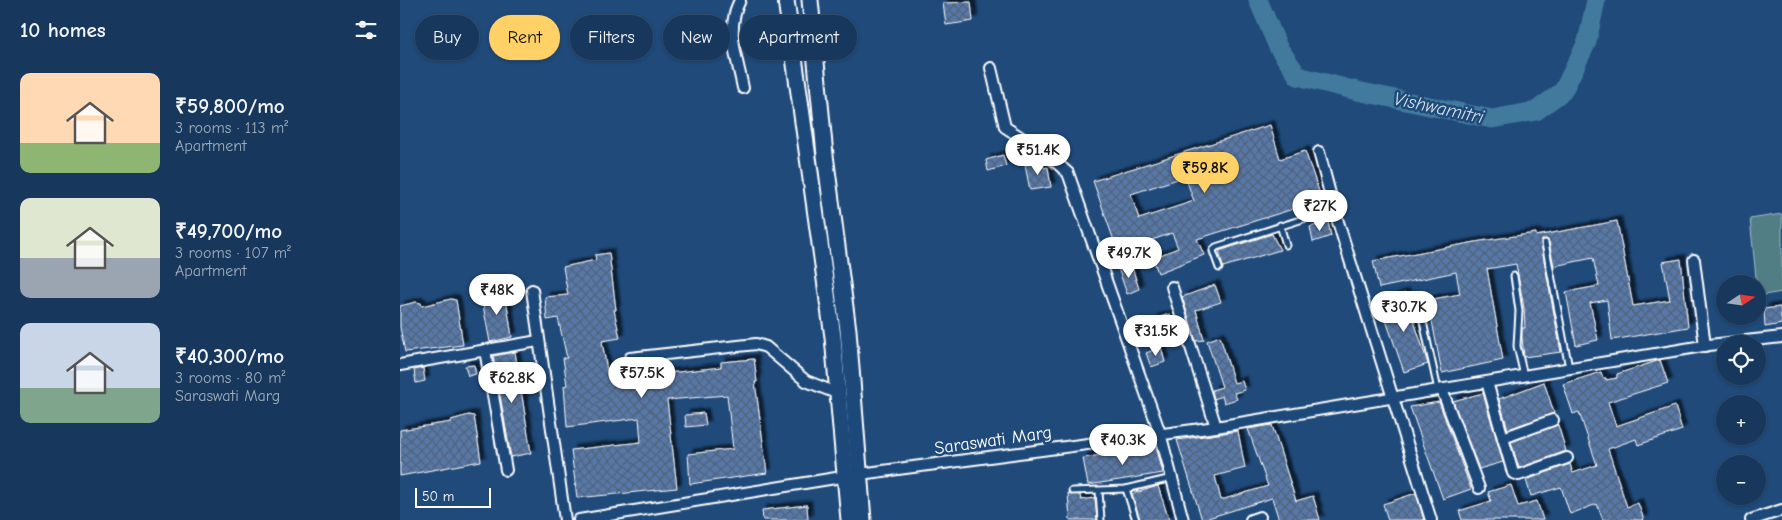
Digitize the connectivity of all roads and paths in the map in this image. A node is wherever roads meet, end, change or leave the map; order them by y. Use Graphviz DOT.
graph roads {
  1 [pos="740,0"];
  2 [pos="786,0"];
  3 [pos="810,0"];
  4 [pos="991,68"];
  5 [pos="743,88"];
  6 [pos="1319,152"];
  7 [pos="1334,209"];
  8 [pos="1280,225"];
  9 [pos="1545,243"];
  10 [pos="1286,244"];
  11 [pos="1694,260"];
  12 [pos="1219,268"];
  13 [pos="1514,276"];
  14 [pos="1172,287"];
  15 [pos="532,290"];
  16 [pos="1420,308"];
  17 [pos="1782,337"];
  18 [pos="538,341"];
  19 [pos="1705,346"];
  20 [pos="485,350"];
  21 [pos="630,358"];
  22 [pos="400,365"];
  23 [pos="1569,368"];
  24 [pos="1524,376"];
  25 [pos="1487,382"];
  26 [pos="1440,390"];
  27 [pos="839,394"];
  28 [pos="1394,397"];
  29 [pos="1553,420"];
  30 [pos="1216,427"];
  31 [pos="1160,433"];
  32 [pos="1503,438"];
  33 [pos="1567,458"];
  34 [pos="506,470"];
  35 [pos="853,476"];
  36 [pos="1173,478"];
  37 [pos="1479,488"];
  38 [pos="1126,489"];
  39 [pos="1072,491"];
  40 [pos="1099,491"];
  41 [pos="1782,510"];
  42 [pos="565,520"];
  43 [pos="579,520"];
  44 [pos="849,520"];
  45 [pos="863,520"];
  46 [pos="1101,520"];
  47 [pos="1136,520"];
  48 [pos="1183,520"];
  49 [pos="1431,520"];
  50 [pos="1751,520"];
  1 -- 5 [label="street"];
  2 -- 27 [label="main road"];
  3 -- 35 [label="main road"];
  4 -- 31 [label="street"];
  6 -- 7 [label="street"];
  7 -- 8 [label="lane"];
  7 -- 28 [label="street"];
  8 -- 10 [label="lane"];
  8 -- 12 [label="lane"];
  9 -- 23 [label="lane"];
  11 -- 19 [label="street"];
  13 -- 24 [label="lane"];
  14 -- 30 [label="street"];
  15 -- 18 [label="street"];
  16 -- 26 [label="lane"];
  17 -- 19 [label="street, Saraswati Marg"];
  18 -- 20 [label="street"];
  18 -- 42 [label="street"];
  19 -- 23 [label="street, Saraswati Marg"];
  20 -- 22 [label="street"];
  20 -- 34 [label="street"];
  21 -- 27 [label="street"];
  23 -- 24 [label="street, Saraswati Marg"];
  24 -- 25 [label="street, Saraswati Marg"];
  25 -- 26 [label="street, Saraswati Marg"];
  25 -- 32 [label="street"];
  26 -- 28 [label="street, Saraswati Marg"];
  26 -- 37 [label="street"];
  27 -- 35 [label="main road"];
  28 -- 30 [label="street, Saraswati Marg"];
  28 -- 49 [label="street"];
  29 -- 32 [label="street"];
  30 -- 31 [label="street, Saraswati Marg"];
  31 -- 35 [label="street, Saraswati Marg"];
  31 -- 36 [label="street"];
  32 -- 33 [label="street"];
  35 -- 43 [label="street, Saraswati Marg"];
  35 -- 44 [label="main road"];
  35 -- 45 [label="main road"];
  36 -- 38 [label="lane"];
  36 -- 48 [label="street"];
  38 -- 40 [label="lane"];
  38 -- 47 [label="lane"];
  39 -- 40 [label="lane"];
  40 -- 46 [label="lane"];
  41 -- 50 [label="street"];
}
